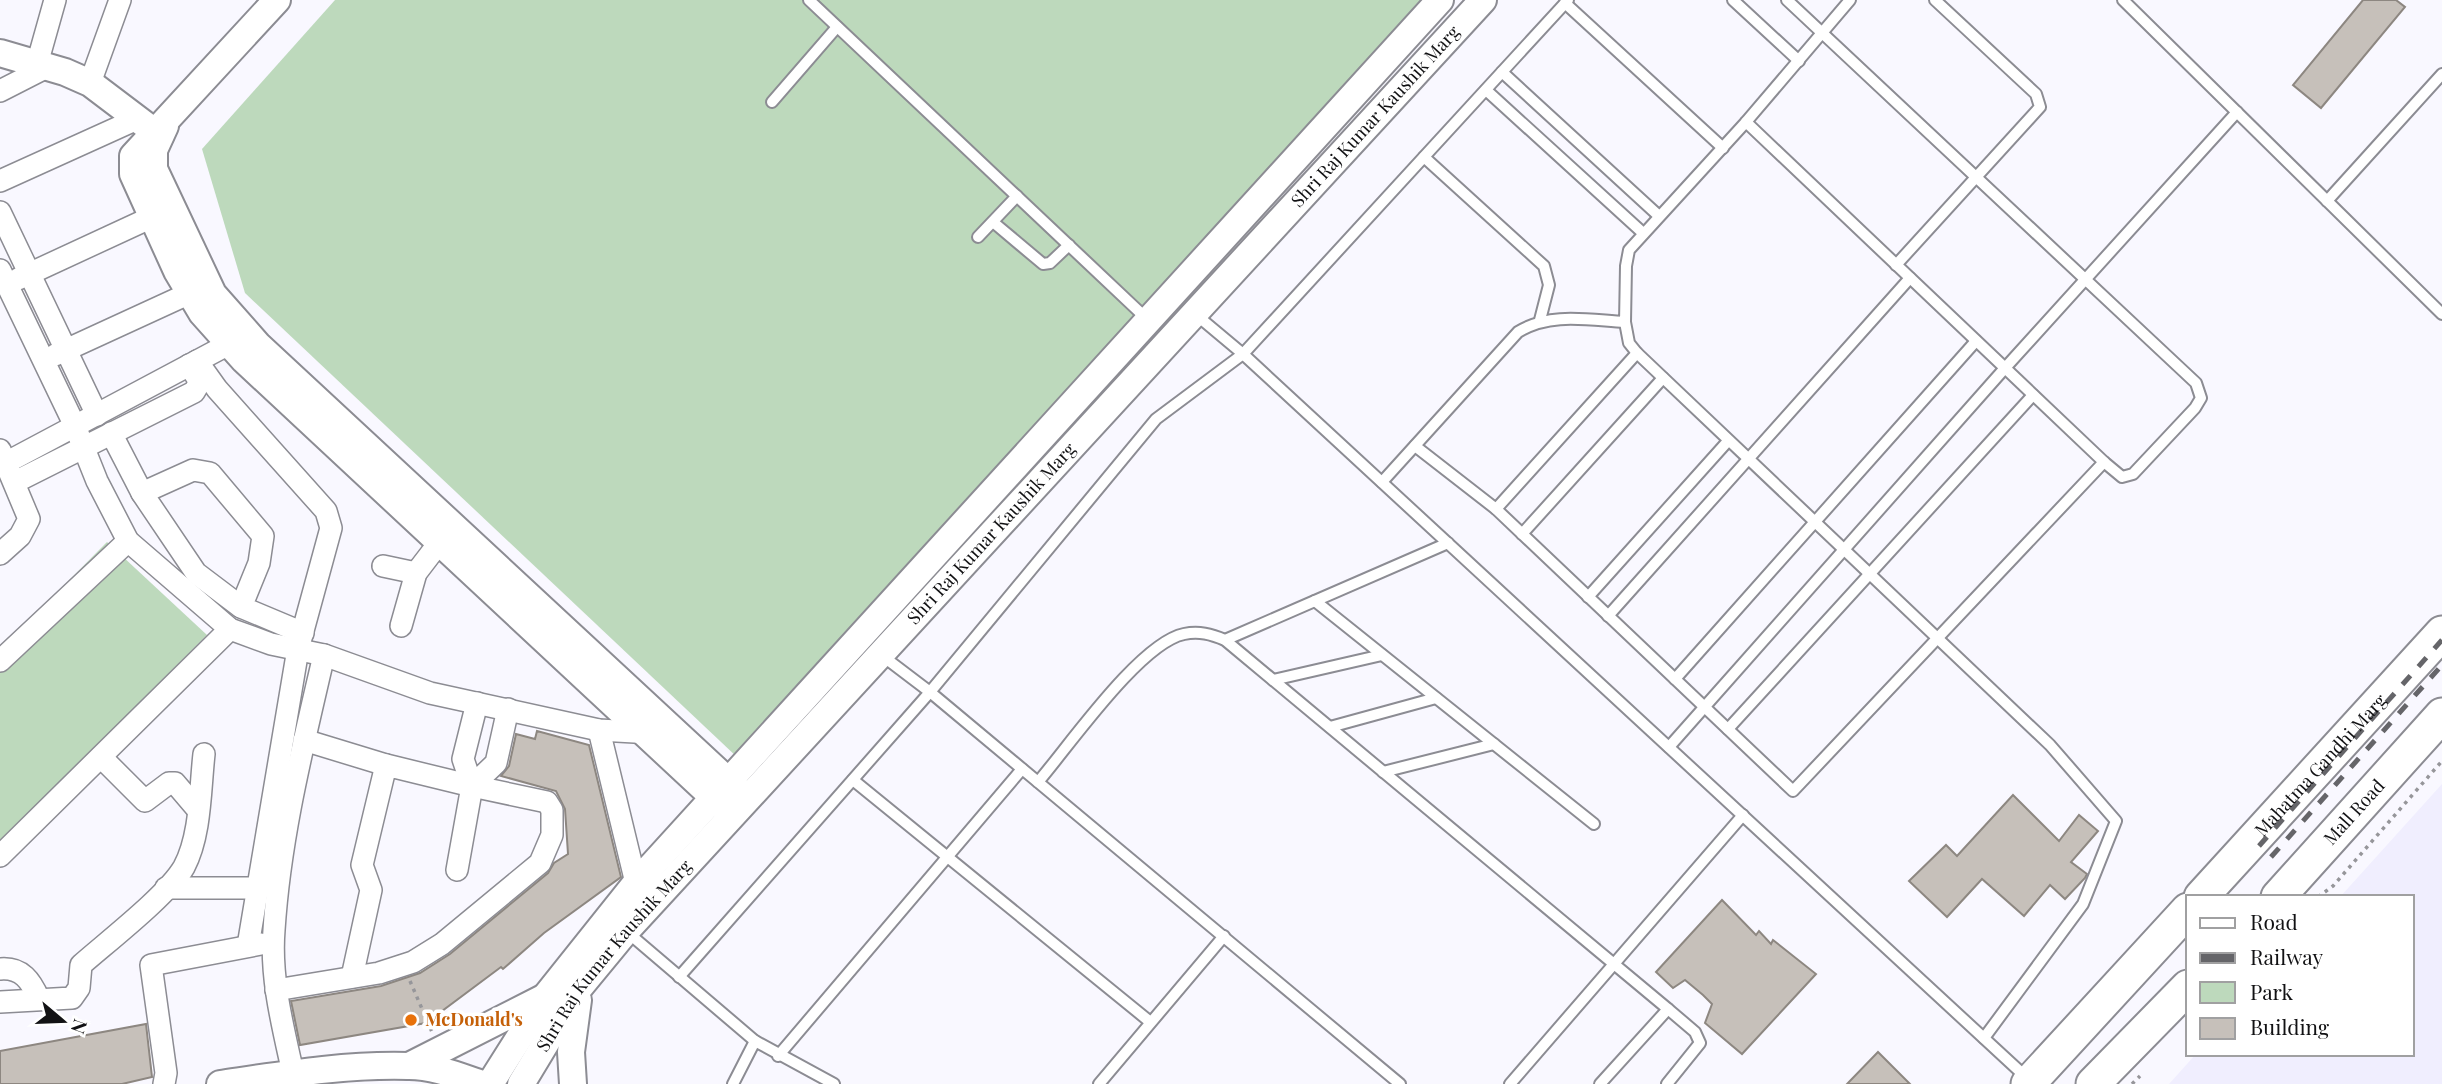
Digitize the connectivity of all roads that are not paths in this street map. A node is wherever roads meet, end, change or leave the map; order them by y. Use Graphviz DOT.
graph roads {
  1 [pos="55,0"];
  2 [pos="120,0"];
  3 [pos="277,0"];
  4 [pos="809,0"];
  5 [pos="1440,0"];
  6 [pos="1483,0"];
  7 [pos="1733,0"];
  8 [pos="1787,0"];
  9 [pos="1850,0"];
  10 [pos="1935,0"];
  11 [pos="2123,0"];
  12 [pos="1567,1"];
  13 [pos="837,26"];
  14 [pos="1822,33"];
  15 [pos="0,53"];
  16 [pos="1798,61"];
  17 [pos="42,65"];
  18 [pos="1502,72"];
  19 [pos="2442,74"];
  20 [pos="90,83"];
  21 [pos="1486,90"];
  22 [pos="0,91"];
  23 [pos="772,102"];
  24 [pos="2237,112"];
  25 [pos="1746,122"];
  26 [pos="155,126"];
  27 [pos="1723,148"];
  28 [pos="1424,157"];
  29 [pos="1977,178"];
  30 [pos="0,181"];
  31 [pos="1017,197"];
  32 [pos="2327,201"];
  33 [pos="0,212"];
  34 [pos="1659,216"];
  35 [pos="152,217"];
  36 [pos="993,222"];
  37 [pos="1643,233"];
  38 [pos="978,237"];
  39 [pos="1069,246"];
  40 [pos="1896,265"];
  41 [pos="29,273"];
  42 [pos="1910,278"];
  43 [pos="2087,280"];
  44 [pos="2,281"];
  45 [pos="1174,292"];
  46 [pos="190,293"];
  47 [pos="1194,313"];
  48 [pos="2442,314"];
  49 [pos="1148,320"];
  50 [pos="1540,320"];
  51 [pos="1625,322"];
  52 [pos="1976,341"];
  53 [pos="229,344"];
  54 [pos="66,349"];
  55 [pos="1637,353"];
  56 [pos="1243,354"];
  57 [pos="43,360"];
  58 [pos="193,363"];
  59 [pos="2005,368"];
  60 [pos="1663,378"];
  61 [pos="2033,395"];
  62 [pos="97,415"];
  63 [pos="75,426"];
  64 [pos="111,433"];
  65 [pos="1728,440"];
  66 [pos="1415,446"];
  67 [pos="84,447"];
  68 [pos="1748,459"];
  69 [pos="2104,462"];
  70 [pos="5,465"];
  71 [pos="1382,482"];
  72 [pos="142,493"];
  73 [pos="1496,509"];
  74 [pos="1814,523"];
  75 [pos="1522,534"];
  76 [pos="128,541"];
  77 [pos="439,543"];
  78 [pos="1448,543"];
  79 [pos="1843,551"];
  80 [pos="0,554"];
  81 [pos="383,566"];
  82 [pos="416,573"];
  83 [pos="1868,575"];
  84 [pos="1588,597"];
  85 [pos="1315,601"];
  86 [pos="241,607"];
  87 [pos="1608,616"];
  88 [pos="401,626"];
  89 [pos="230,629"];
  90 [pos="2442,633"];
  91 [pos="1937,638"];
  92 [pos="1225,640"];
  93 [pos="300,641"];
  94 [pos="880,654"];
  95 [pos="1382,654"];
  96 [pos="324,655"];
  97 [pos="0,661"];
  98 [pos="1675,679"];
  99 [pos="1273,680"];
  100 [pos="930,692"];
  101 [pos="1436,698"];
  102 [pos="477,703"];
  103 [pos="1704,707"];
  104 [pos="508,709"];
  105 [pos="2436,722"];
  106 [pos="1330,727"];
  107 [pos="1728,729"];
  108 [pos="599,730"];
  109 [pos="671,730"];
  110 [pos="643,734"];
  111 [pos="304,740"];
  112 [pos="1494,744"];
  113 [pos="1669,747"];
  114 [pos="204,754"];
  115 [pos="101,757"];
  116 [pos="386,765"];
  117 [pos="1022,768"];
  118 [pos="1384,772"];
  119 [pos="853,780"];
  120 [pos="1038,782"];
  121 [pos="472,786"];
  122 [pos="731,799"];
  123 [pos="198,810"];
  124 [pos="1743,815"];
  125 [pos="1594,824"];
  126 [pos="0,856"];
  127 [pos="947,856"];
  128 [pos="457,870"];
  129 [pos="636,883"];
  130 [pos="166,888"];
  131 [pos="258,888"];
  132 [pos="2203,895"];
  133 [pos="2280,895"];
  134 [pos="2186,912"];
  135 [pos="626,930"];
  136 [pos="1224,936"];
  137 [pos="274,942"];
  138 [pos="248,946"];
  139 [pos="1615,965"];
  140 [pos="0,970"];
  141 [pos="352,977"];
  142 [pos="679,977"];
  143 [pos="579,988"];
  144 [pos="276,990"];
  145 [pos="2186,990"];
  146 [pos="2111,994"];
  147 [pos="545,997"];
  148 [pos="39,999"];
  149 [pos="0,1002"];
  150 [pos="1668,1009"];
  151 [pos="1149,1021"];
  152 [pos="2149,1027"];
  153 [pos="1984,1038"];
  154 [pos="755,1041"];
  155 [pos="778,1056"];
  156 [pos="409,1066"];
  157 [pos="293,1073"];
  158 [pos="2029,1083"];
  159 [pos="164,1084"];
  160 [pos="220,1084"];
  161 [pos="482,1084"];
  162 [pos="490,1084"];
  163 [pos="521,1084"];
  164 [pos="573,1084"];
  165 [pos="733,1084"];
  166 [pos="834,1084"];
  167 [pos="1099,1084"];
  168 [pos="1400,1084"];
  169 [pos="1510,1084"];
  170 [pos="1600,1084"];
  171 [pos="1667,1084"];
  172 [pos="2093,1084"];
  1 -- 17 [label="street"];
  2 -- 20 [label="street"];
  3 -- 26 [label="street"];
  4 -- 13 [label="lane"];
  5 -- 45 [label="street, Shri Raj Kumar Kaushik Marg"];
  6 -- 47 [label="street, Shri Raj Kumar Kaushik Marg"];
  7 -- 16 [label="lane"];
  8 -- 14 [label="lane"];
  9 -- 14 [label="lane"];
  10 -- 29 [label="lane"];
  11 -- 24 [label="lane"];
  12 -- 18 [label="lane"];
  12 -- 27 [label="lane"];
  13 -- 23 [label="lane"];
  13 -- 31 [label="lane"];
  14 -- 16 [label="lane"];
  14 -- 29 [label="lane"];
  15 -- 17 [label="street"];
  16 -- 25 [label="lane"];
  17 -- 20 [label="street"];
  17 -- 22 [label="street"];
  18 -- 21 [label="lane"];
  18 -- 34 [label="lane"];
  19 -- 32 [label="lane"];
  20 -- 26 [label="street"];
  21 -- 28 [label="lane"];
  21 -- 37 [label="lane"];
  24 -- 32 [label="lane"];
  24 -- 43 [label="lane"];
  25 -- 27 [label="lane"];
  25 -- 40 [label="lane"];
  26 -- 30 [label="street"];
  26 -- 35 [label="street"];
  26 -- 109 [label="street"];
  27 -- 34 [label="lane"];
  28 -- 50 [label="lane"];
  28 -- 56 [label="lane"];
  29 -- 40 [label="lane"];
  29 -- 43 [label="lane"];
  31 -- 36 [label="lane"];
  31 -- 39 [label="lane"];
  32 -- 48 [label="lane"];
  33 -- 41 [label="street"];
  34 -- 37 [label="lane"];
  35 -- 41 [label="street"];
  35 -- 46 [label="street"];
  36 -- 38 [label="lane"];
  36 -- 39 [label="lane"];
  37 -- 51 [label="lane"];
  39 -- 49 [label="lane"];
  40 -- 42 [label="lane"];
  41 -- 44 [label="street"];
  41 -- 54 [label="street"];
  42 -- 52 [label="lane"];
  42 -- 68 [label="lane"];
  43 -- 59 [label="lane"];
  43 -- 69 [label="lane"];
  44 -- 57 [label="street"];
  45 -- 47 [label="street"];
  45 -- 49 [label="street, Shri Raj Kumar Kaushik Marg"];
  46 -- 53 [label="street"];
  46 -- 54 [label="street"];
  47 -- 56 [label="lane"];
  47 -- 94 [label="street, Shri Raj Kumar Kaushik Marg"];
  49 -- 122 [label="street, Shri Raj Kumar Kaushik Marg"];
  50 -- 51 [label="lane"];
  50 -- 66 [label="lane"];
  51 -- 55 [label="lane"];
  52 -- 59 [label="lane"];
  52 -- 74 [label="lane"];
  53 -- 58 [label="street"];
  53 -- 77 [label="street"];
  54 -- 57 [label="street"];
  54 -- 62 [label="street"];
  55 -- 60 [label="lane"];
  55 -- 73 [label="lane"];
  56 -- 71 [label="lane"];
  56 -- 100 [label="lane"];
  57 -- 63 [label="street"];
  58 -- 62 [label="street"];
  58 -- 64 [label="street"];
  58 -- 93 [label="street"];
  59 -- 61 [label="lane"];
  59 -- 79 [label="lane"];
  60 -- 65 [label="lane"];
  60 -- 75 [label="lane"];
  61 -- 69 [label="lane"];
  61 -- 83 [label="lane"];
  62 -- 63 [label="street"];
  63 -- 67 [label="street"];
  63 -- 70 [label="street"];
  64 -- 67 [label="street"];
  64 -- 72 [label="street"];
  65 -- 68 [label="lane"];
  65 -- 84 [label="lane"];
  66 -- 71 [label="lane"];
  66 -- 73 [label="lane"];
  67 -- 70 [label="street"];
  67 -- 76 [label="street"];
  68 -- 74 [label="lane"];
  68 -- 87 [label="lane"];
  69 -- 91 [label="lane"];
  70 -- 80 [label="street"];
  71 -- 78 [label="lane"];
  72 -- 86 [label="street"];
  72 -- 86 [label="street"];
  73 -- 75 [label="lane"];
  74 -- 79 [label="lane"];
  74 -- 98 [label="lane"];
  75 -- 84 [label="lane"];
  76 -- 89 [label="street"];
  76 -- 97 [label="street"];
  77 -- 82 [label="street"];
  77 -- 110 [label="street"];
  78 -- 85 [label="lane"];
  78 -- 113 [label="lane"];
  79 -- 83 [label="lane"];
  79 -- 103 [label="lane"];
  81 -- 82 [label="street"];
  82 -- 88 [label="street"];
  83 -- 91 [label="lane"];
  83 -- 107 [label="lane"];
  84 -- 87 [label="lane"];
  85 -- 92 [label="lane"];
  85 -- 95 [label="lane"];
  86 -- 93 [label="street"];
  87 -- 98 [label="lane"];
  89 -- 93 [label="street"];
  89 -- 115 [label="street"];
  90 -- 132 [label="main road, Mahatma Gandhi Marg"];
  91 -- 107 [label="lane"];
  91 -- 153 [label="lane"];
  92 -- 99 [label="lane"];
  92 -- 120 [label="lane"];
  93 -- 96 [label="street"];
  93 -- 131 [label="street"];
  94 -- 100 [label="lane"];
  94 -- 122 [label="street, Shri Raj Kumar Kaushik Marg"];
  95 -- 99 [label="lane"];
  95 -- 101 [label="lane"];
  96 -- 102 [label="street"];
  96 -- 111 [label="street"];
  98 -- 103 [label="lane"];
  99 -- 106 [label="lane"];
  100 -- 117 [label="lane"];
  100 -- 119 [label="lane"];
  101 -- 106 [label="lane"];
  101 -- 112 [label="lane"];
  102 -- 104 [label="street"];
  102 -- 121 [label="street"];
  103 -- 107 [label="lane"];
  103 -- 113 [label="lane"];
  104 -- 108 [label="street"];
  104 -- 121 [label="street"];
  105 -- 133 [label="main road, Mall Road"];
  106 -- 118 [label="lane"];
  108 -- 110 [label="street"];
  108 -- 129 [label="street"];
  109 -- 110 [label="street"];
  109 -- 122 [label="street"];
  110 -- 122 [label="street"];
  111 -- 116 [label="street"];
  111 -- 137 [label="street"];
  112 -- 118 [label="lane"];
  112 -- 125 [label="lane"];
  113 -- 124 [label="lane"];
  114 -- 123 [label="street"];
  115 -- 123 [label="street"];
  115 -- 126 [label="street"];
  116 -- 121 [label="street"];
  116 -- 141 [label="street"];
  117 -- 120 [label="lane"];
  117 -- 127 [label="lane"];
  118 -- 139 [label="lane"];
  119 -- 127 [label="lane"];
  119 -- 142 [label="lane"];
  120 -- 136 [label="lane"];
  121 -- 128 [label="street"];
  121 -- 141 [label="street"];
  122 -- 129 [label="street, Shri Raj Kumar Kaushik Marg"];
  122 -- 135 [label="street, Shri Raj Kumar Kaushik Marg"];
  123 -- 130 [label="street"];
  124 -- 139 [label="lane"];
  124 -- 153 [label="lane"];
  127 -- 151 [label="lane"];
  127 -- 155 [label="lane"];
  129 -- 147 [label="street, Shri Raj Kumar Kaushik Marg"];
  130 -- 131 [label="street"];
  130 -- 148 [label="street"];
  131 -- 138 [label="street"];
  134 -- 146 [label="main road"];
  135 -- 142 [label="lane"];
  135 -- 143 [label="street, Shri Raj Kumar Kaushik Marg"];
  136 -- 151 [label="lane"];
  136 -- 168 [label="lane"];
  137 -- 138 [label="street"];
  137 -- 144 [label="street"];
  138 -- 159 [label="street"];
  139 -- 150 [label="lane"];
  139 -- 169 [label="lane"];
  140 -- 148 [label="street"];
  141 -- 144 [label="street"];
  142 -- 154 [label="lane"];
  143 -- 163 [label="street, Shri Raj Kumar Kaushik Marg"];
  143 -- 164 [label="street"];
  144 -- 157 [label="street"];
  145 -- 152 [label="main road"];
  146 -- 152 [label="main road"];
  146 -- 158 [label="main road"];
  147 -- 156 [label="street"];
  147 -- 162 [label="street, Shri Raj Kumar Kaushik Marg"];
  148 -- 149 [label="street"];
  150 -- 170 [label="lane"];
  150 -- 171 [label="lane"];
  151 -- 167 [label="lane"];
  152 -- 172 [label="main road"];
  153 -- 158 [label="lane"];
  154 -- 155 [label="lane"];
  154 -- 165 [label="lane"];
  155 -- 166 [label="lane"];
  156 -- 157 [label="street"];
  156 -- 161 [label="street"];
  157 -- 160 [label="street"];
}
